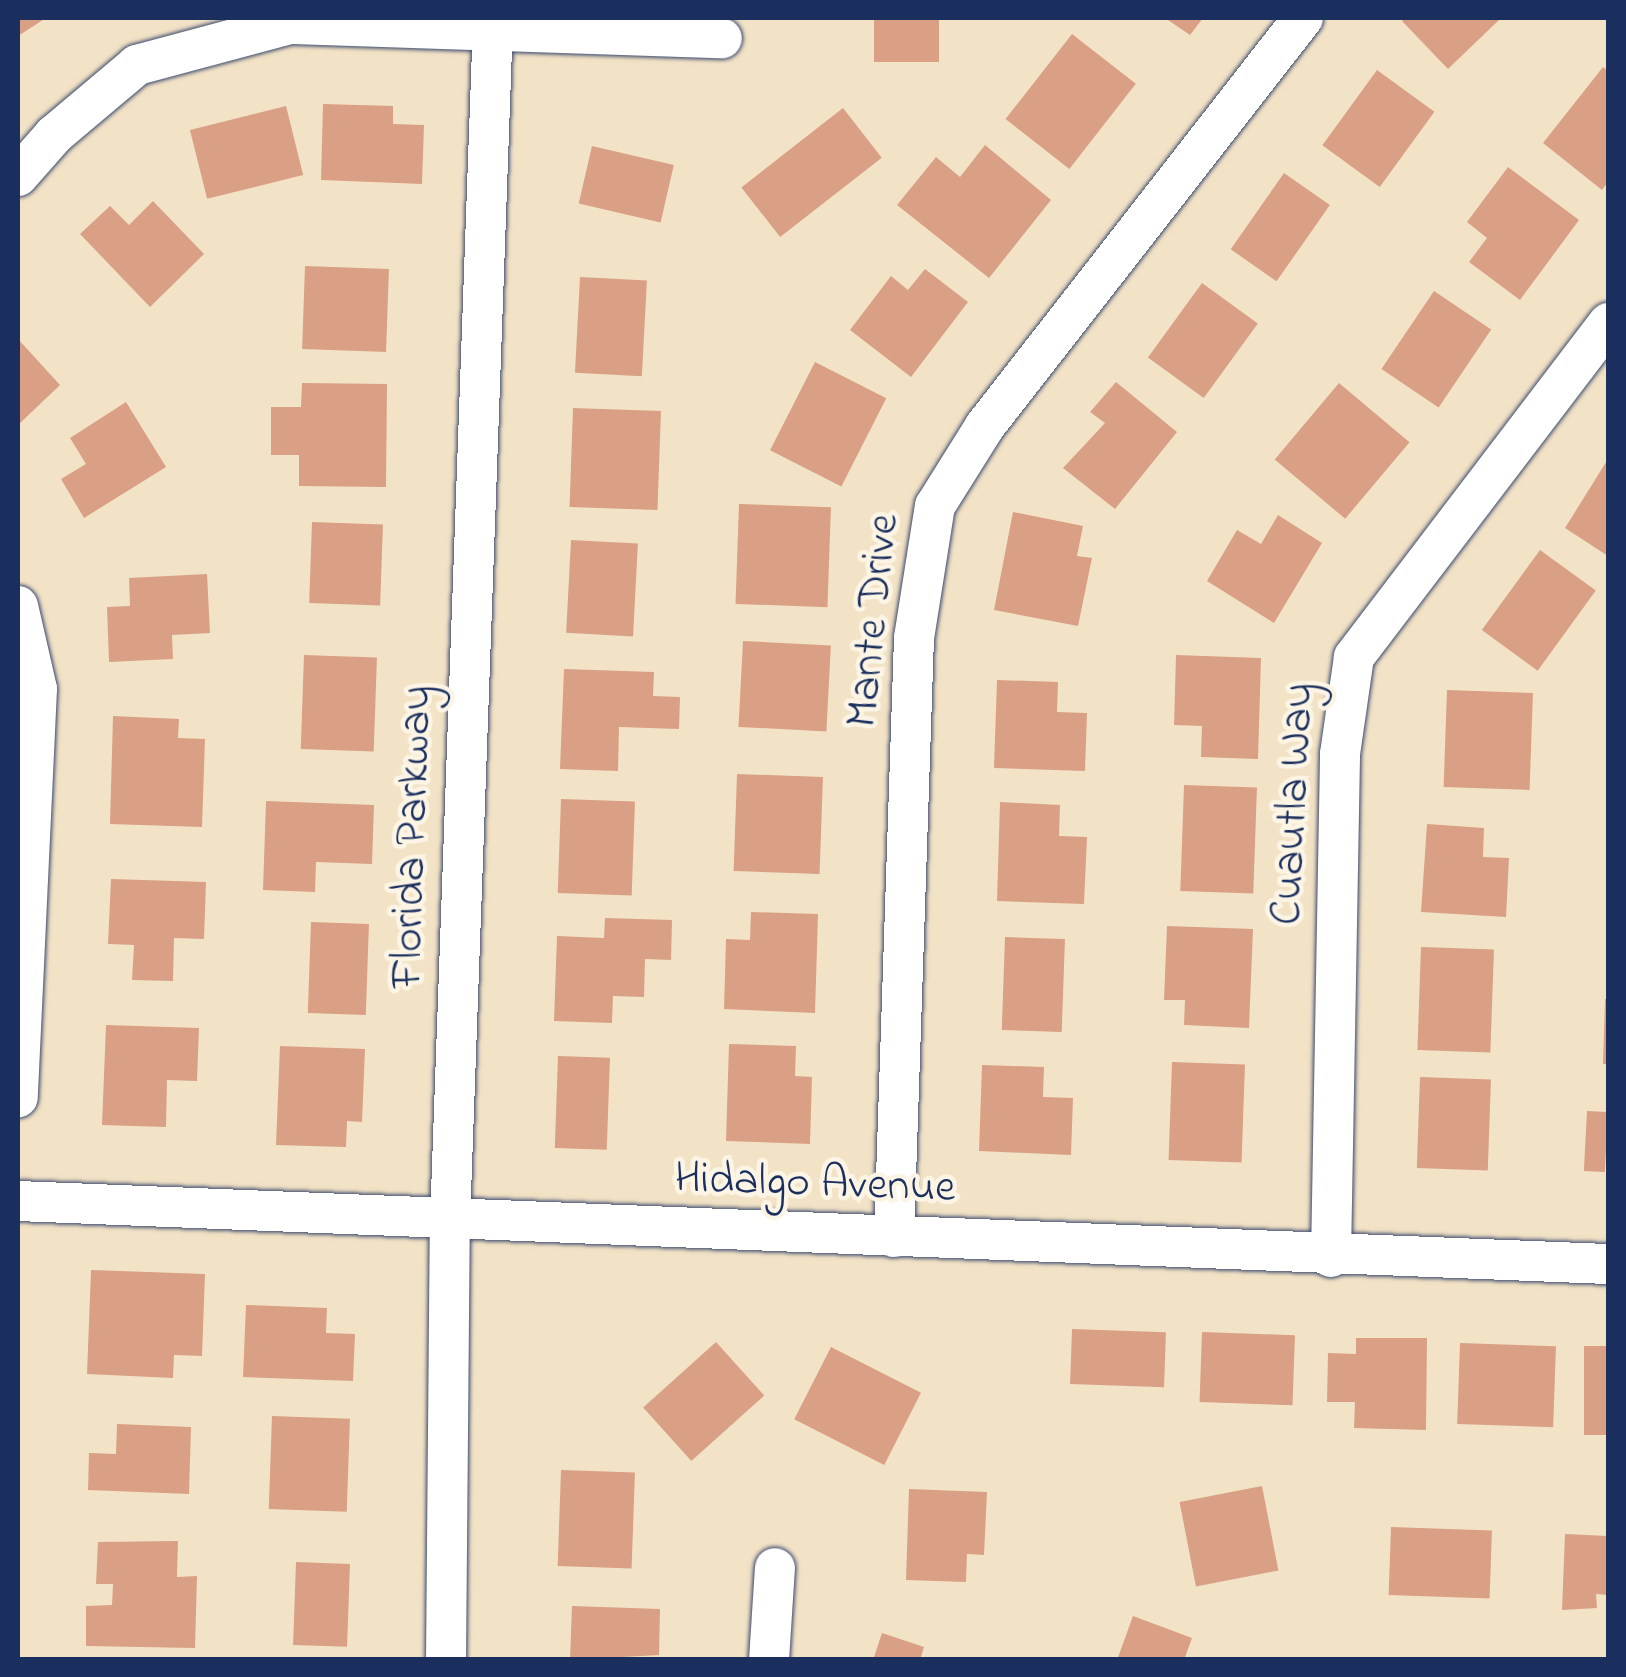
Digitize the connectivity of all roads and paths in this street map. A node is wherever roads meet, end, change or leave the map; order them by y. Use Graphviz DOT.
graph roads {
  1 [pos="1304,18"];
  2 [pos="493,24"];
  3 [pos="722,38"];
  4 [pos="18,176"];
  5 [pos="1608,323"];
  6 [pos="18,606"];
  7 [pos="18,1098"];
  8 [pos="18,1201"];
  9 [pos="450,1222"];
  10 [pos="894,1238"];
  11 [pos="1331,1256"];
  12 [pos="1608,1264"];
  13 [pos="775,1568"];
  14 [pos="446,1660"];
  15 [pos="769,1660"];
  1 -- 10 [label="street, Mante Drive"];
  2 -- 3 [label="street"];
  2 -- 4 [label="street"];
  2 -- 9 [label="street, Florida Parkway"];
  5 -- 11 [label="street, Cuautla Way"];
  6 -- 7 [label="street"];
  8 -- 9 [label="street, Hidalgo Avenue"];
  9 -- 10 [label="street, Hidalgo Avenue"];
  9 -- 14 [label="street, Florida Parkway"];
  10 -- 11 [label="street, Hidalgo Avenue"];
  11 -- 12 [label="street, Hidalgo Avenue"];
  13 -- 15 [label="street"];
}
